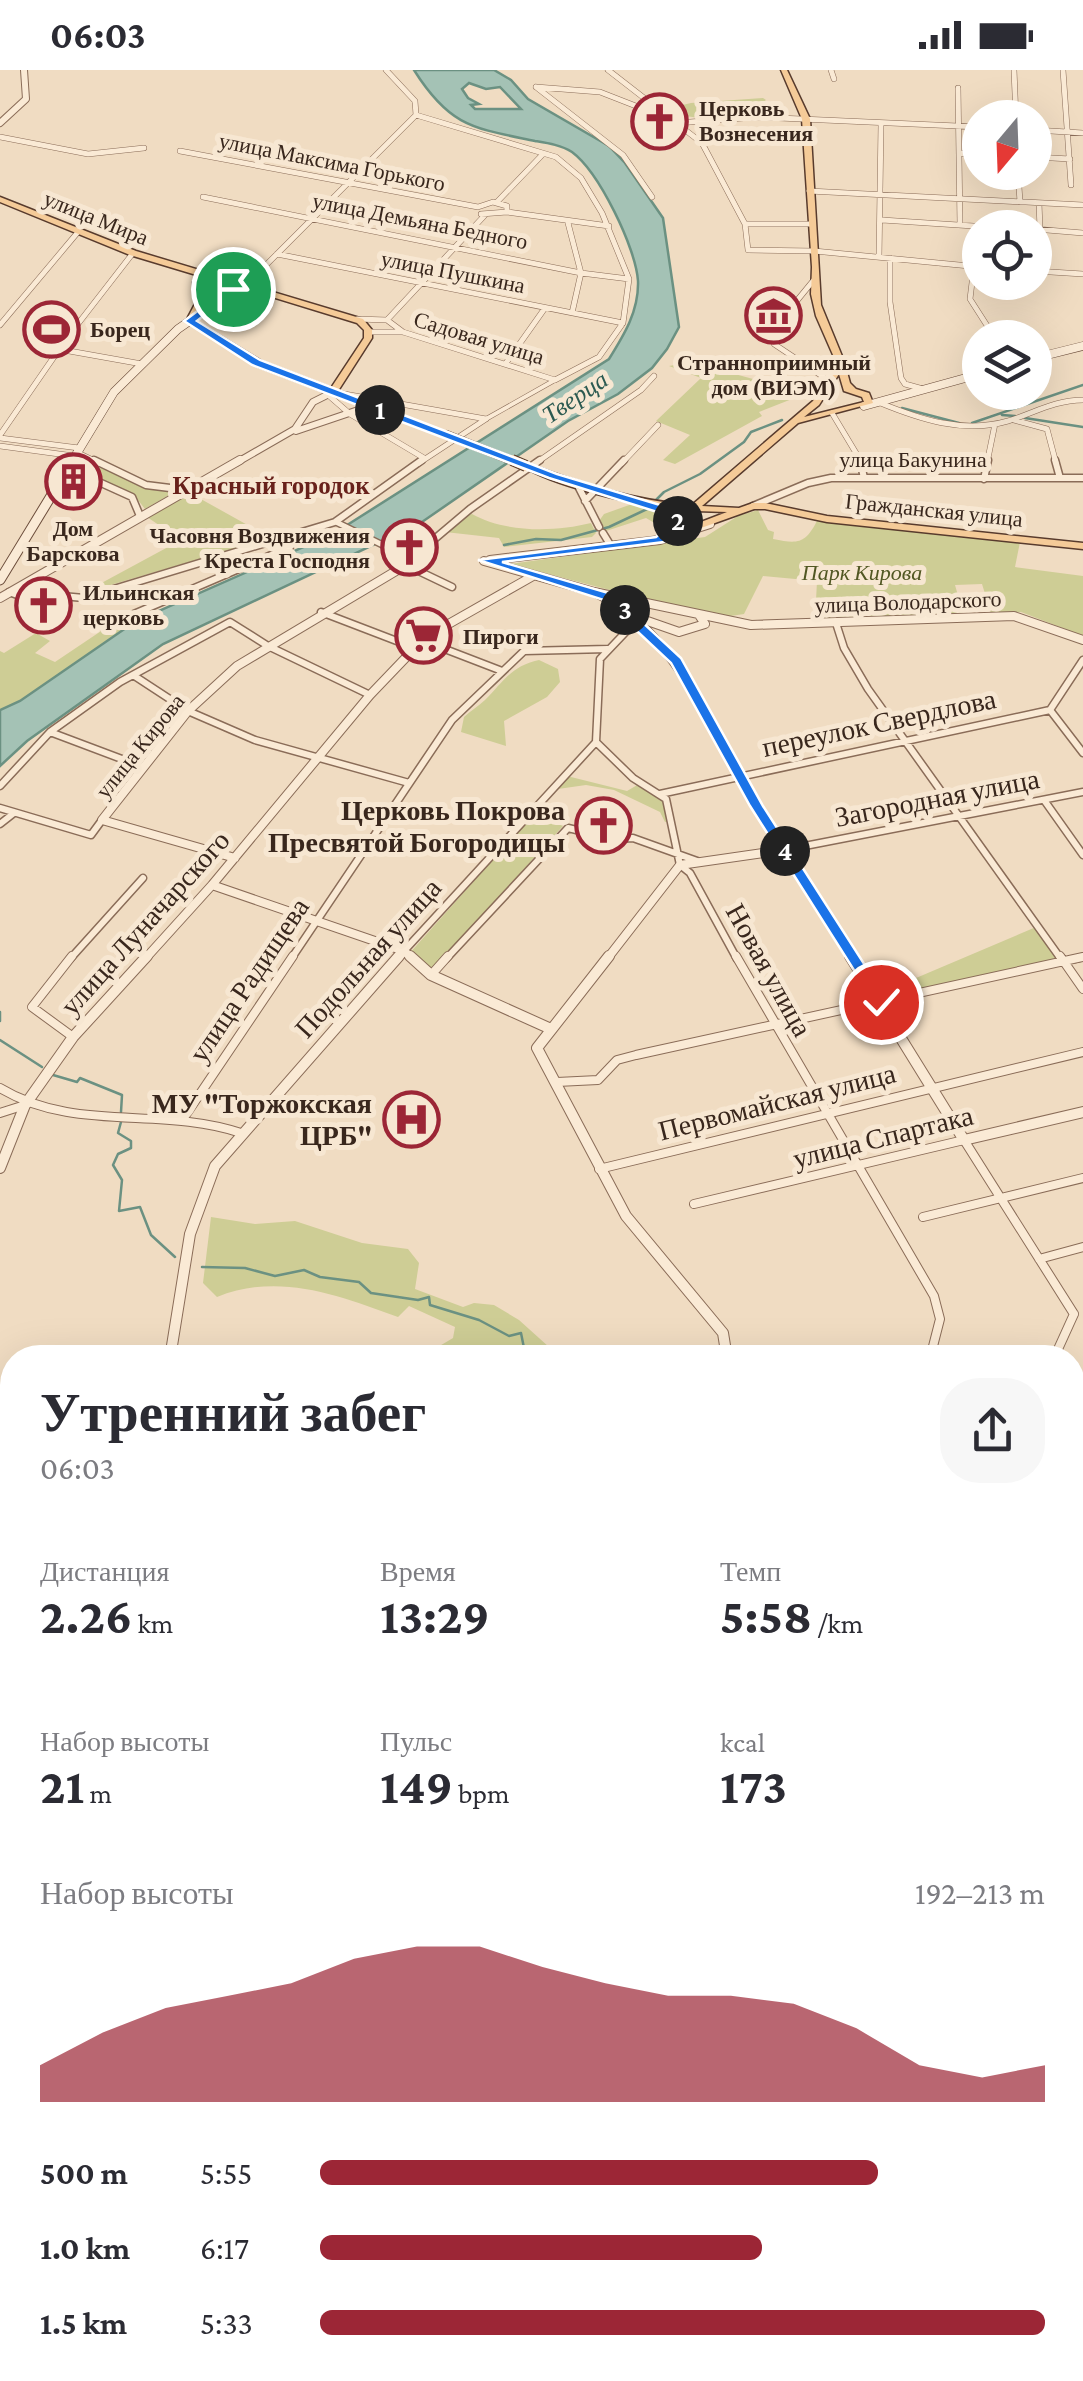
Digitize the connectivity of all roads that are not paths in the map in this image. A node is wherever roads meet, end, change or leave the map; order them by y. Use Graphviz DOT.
graph roads {
  1 [pos="24,70"];
  2 [pos="386,70"];
  3 [pos="608,70"];
  4 [pos="784,70"];
  5 [pos="831,70"];
  6 [pos="1014,70"];
  7 [pos="1063,70"];
  8 [pos="834,79"];
  9 [pos="958,88"];
  10 [pos="1015,100"];
  11 [pos="416,115"];
  12 [pos="664,116"];
  13 [pos="806,119"];
  14 [pos="0,122"];
  15 [pos="676,123"];
  16 [pos="881,125"];
  17 [pos="959,126"];
  18 [pos="962,126"];
  19 [pos="1052,131"];
  20 [pos="1069,132"];
  21 [pos="1083,133"];
  22 [pos="0,137"];
  23 [pos="144,148"];
  24 [pos="180,152"];
  25 [pos="543,154"];
  26 [pos="959,154"];
  27 [pos="1052,158"];
  28 [pos="1070,159"];
  29 [pos="348,183"];
  30 [pos="1071,185"];
  31 [pos="1019,190"];
  32 [pos="809,191"];
  33 [pos="882,194"];
  34 [pos="204,197"];
  35 [pos="652,197"];
  36 [pos="959,198"];
  37 [pos="1,200"];
  38 [pos="496,202"];
  39 [pos="1020,202"];
  40 [pos="1039,203"];
  41 [pos="1083,205"];
  42 [pos="478,207"];
  43 [pos="1039,210"];
  44 [pos="507,212"];
  45 [pos="485,215"];
  46 [pos="312,217"];
  47 [pos="882,220"];
  48 [pos="568,223"];
  49 [pos="746,224"];
  50 [pos="811,224"];
  51 [pos="960,225"];
  52 [pos="609,226"];
  53 [pos="1052,230"];
  54 [pos="78,232"];
  55 [pos="1083,233"];
  56 [pos="456,246"];
  57 [pos="814,252"];
  58 [pos="133,253"];
  59 [pos="277,254"];
  60 [pos="879,257"];
  61 [pos="890,258"];
  62 [pos="962,265"];
  63 [pos="180,268"];
  64 [pos="1052,272"];
  65 [pos="582,273"];
  66 [pos="1083,274"];
  67 [pos="629,279"];
  68 [pos="223,280"];
  69 [pos="813,281"];
  70 [pos="421,283"];
  71 [pos="242,285"];
  72 [pos="198,288"];
  73 [pos="230,293"];
  74 [pos="801,298"];
  75 [pos="817,304"];
  76 [pos="545,308"];
  77 [pos="572,313"];
  78 [pos="357,319"];
  79 [pos="386,320"];
  80 [pos="190,321"];
  81 [pos="623,322"];
  82 [pos="0,325"];
  83 [pos="369,332"];
  84 [pos="403,332"];
  85 [pos="1083,346"];
  86 [pos="58,349"];
  87 [pos="1052,354"];
  88 [pos="506,363"];
  89 [pos="840,363"];
  90 [pos="142,364"];
  91 [pos="654,376"];
  92 [pos="556,380"];
  93 [pos="962,380"];
  94 [pos="831,382"];
  95 [pos="928,390"];
  96 [pos="824,392"];
  97 [pos="857,392"];
  98 [pos="330,393"];
  99 [pos="898,397"];
  100 [pos="1083,400"];
  101 [pos="373,402"];
  102 [pos="878,402"];
  103 [pos="816,403"];
  104 [pos="864,406"];
  105 [pos="832,413"];
  106 [pos="350,414"];
  107 [pos="486,419"];
  108 [pos="1012,419"];
  109 [pos="995,424"];
  110 [pos="658,425"];
  111 [pos="786,429"];
  112 [pos="285,434"];
  113 [pos="0,436"];
  114 [pos="0,446"];
  115 [pos="77,452"];
  116 [pos="424,458"];
  117 [pos="528,467"];
  118 [pos="68,468"];
  119 [pos="864,478"];
  120 [pos="984,478"];
  121 [pos="1060,478"];
  122 [pos="1083,478"];
  123 [pos="577,484"];
  124 [pos="186,490"];
  125 [pos="595,490"];
  126 [pos="769,500"];
  127 [pos="585,501"];
  128 [pos="751,507"];
  129 [pos="783,508"];
  130 [pos="693,512"];
  131 [pos="140,516"];
  132 [pos="336,523"];
  133 [pos="294,534"];
  134 [pos="660,540"];
  135 [pos="431,542"];
  136 [pos="611,546"];
  137 [pos="1083,546"];
  138 [pos="406,561"];
  139 [pos="533,576"];
  140 [pos="0,579"];
  141 [pos="22,584"];
  142 [pos="452,587"];
  143 [pos="5,591"];
  144 [pos="594,592"];
  145 [pos="0,598"];
  146 [pos="639,601"];
  147 [pos="321,612"];
  148 [pos="627,612"];
  149 [pos="698,614"];
  150 [pos="120,620"];
  151 [pos="637,620"];
  152 [pos="730,622"];
  153 [pos="836,623"];
  154 [pos="700,628"];
  155 [pos="1083,640"];
  156 [pos="424,641"];
  157 [pos="268,646"];
  158 [pos="415,648"];
  159 [pos="608,649"];
  160 [pos="1083,660"];
  161 [pos="502,671"];
  162 [pos="134,675"];
  163 [pos="370,695"];
  164 [pos="1050,710"];
  165 [pos="188,711"];
  166 [pos="50,732"];
  167 [pos="906,741"];
  168 [pos="596,742"];
  169 [pos="1083,753"];
  170 [pos="317,759"];
  171 [pos="143,768"];
  172 [pos="738,775"];
  173 [pos="409,783"];
  174 [pos="0,786"];
  175 [pos="1083,792"];
  176 [pos="660,794"];
  177 [pos="1044,800"];
  178 [pos="0,808"];
  179 [pos="14,813"];
  180 [pos="960,817"];
  181 [pos="102,820"];
  182 [pos="0,824"];
  183 [pos="784,850"];
  184 [pos="1083,855"];
  185 [pos="235,858"];
  186 [pos="680,860"];
  187 [pos="143,878"];
  188 [pos="212,885"];
  189 [pos="317,920"];
  190 [pos="404,951"];
  191 [pos="1083,957"];
  192 [pos="1063,962"];
  193 [pos="431,975"];
  194 [pos="1083,990"];
  195 [pos="881,1002"];
  196 [pos="774,1026"];
  197 [pos="551,1029"];
  198 [pos="73,1037"];
  199 [pos="1083,1052"];
  200 [pos="557,1082"];
  201 [pos="931,1087"];
  202 [pos="0,1088"];
  203 [pos="24,1105"];
  204 [pos="1083,1112"];
  205 [pos="0,1113"];
  206 [pos="824,1113"];
  207 [pos="183,1119"];
  208 [pos="241,1133"];
  209 [pos="964,1140"];
  210 [pos="856,1167"];
  211 [pos="0,1168"];
  212 [pos="599,1169"];
  213 [pos="1083,1178"];
  214 [pos="1000,1198"];
  215 [pos="694,1204"];
  216 [pos="923,1217"];
  217 [pos="1083,1247"];
  218 [pos="1040,1259"];
  219 [pos="1079,1313"];
  220 [pos="172,1345"];
  221 [pos="725,1345"];
  222 [pos="933,1345"];
  223 [pos="1061,1345"];
  1 -- 14 [label="street"];
  2 -- 11 [label="street"];
  3 -- 12 [label="street"];
  4 -- 13 [label="main road"];
  5 -- 8 [label="street"];
  6 -- 10 [label="street"];
  7 -- 20 [label="street"];
  9 -- 17 [label="street"];
  11 -- 25 [label="street"];
  11 -- 29 [label="street"];
  12 -- 15 [label="street"];
  12 -- 35 [label="street"];
  13 -- 15 [label="street"];
  13 -- 16 [label="street"];
  13 -- 32 [label="main road"];
  15 -- 49 [label="street"];
  16 -- 17 [label="street"];
  16 -- 33 [label="street"];
  17 -- 18 [label="street"];
  17 -- 26 [label="street"];
  19 -- 20 [label="street"];
  20 -- 21 [label="street"];
  20 -- 28 [label="street"];
  22 -- 23 [label="street"];
  24 -- 29 [label="street, улица Максима Горького"];
  25 -- 38 [label="street"];
  25 -- 52 [label="street"];
  26 -- 36 [label="street"];
  27 -- 28 [label="street"];
  28 -- 30 [label="street"];
  29 -- 42 [label="street, улица Максима Горького"];
  29 -- 46 [label="street"];
  31 -- 39 [label="street"];
  32 -- 33 [label="street"];
  32 -- 50 [label="main road"];
  33 -- 36 [label="street"];
  33 -- 47 [label="street"];
  34 -- 46 [label="street, улица Демьяна Бедного"];
  36 -- 39 [label="street"];
  36 -- 51 [label="street"];
  37 -- 54 [label="main road, улица Мира"];
  38 -- 42 [label="street"];
  38 -- 44 [label="street"];
  39 -- 40 [label="street"];
  40 -- 41 [label="street"];
  40 -- 43 [label="street"];
  42 -- 45 [label="street"];
  44 -- 45 [label="street"];
  44 -- 48 [label="street"];
  45 -- 56 [label="street"];
  46 -- 56 [label="street, улица Демьяна Бедного"];
  46 -- 59 [label="street"];
  47 -- 51 [label="street"];
  47 -- 60 [label="street"];
  48 -- 52 [label="street"];
  48 -- 65 [label="street"];
  49 -- 50 [label="street"];
  49 -- 57 [label="street"];
  50 -- 57 [label="main road"];
  52 -- 67 [label="street"];
  53 -- 55 [label="street"];
  54 -- 58 [label="main road, улица Мира"];
  54 -- 82 [label="street"];
  56 -- 65 [label="street, улица Демьяна Бедного"];
  56 -- 70 [label="street"];
  57 -- 60 [label="street"];
  57 -- 69 [label="main road"];
  58 -- 63 [label="main road, улица Мира"];
  58 -- 86 [label="street"];
  59 -- 70 [label="street, улица Пушкина"];
  59 -- 71 [label="street"];
  60 -- 61 [label="street"];
  61 -- 62 [label="street"];
  61 -- 95 [label="street"];
  63 -- 68 [label="main road, улица Мира"];
  63 -- 72 [label="main road"];
  64 -- 66 [label="street"];
  65 -- 67 [label="street, улица Демьяна Бедного"];
  65 -- 77 [label="street"];
  67 -- 81 [label="street"];
  68 -- 71 [label="main road"];
  68 -- 72 [label="main road"];
  68 -- 73 [label="main road"];
  69 -- 74 [label="street"];
  69 -- 75 [label="main road"];
  70 -- 76 [label="street, улица Пушкина"];
  70 -- 79 [label="street"];
  71 -- 73 [label="street"];
  71 -- 78 [label="main road"];
  72 -- 73 [label="main road"];
  72 -- 80 [label="main road"];
  73 -- 80 [label="main road"];
  74 -- 75 [label="street"];
  74 -- 94 [label="street"];
  75 -- 89 [label="main road"];
  76 -- 77 [label="street, улица Пушкина"];
  76 -- 88 [label="street"];
  77 -- 81 [label="street, улица Пушкина"];
  78 -- 79 [label="street"];
  78 -- 83 [label="main road"];
  79 -- 84 [label="street"];
  80 -- 90 [label="main road"];
  80 -- 98 [label="main road"];
  81 -- 92 [label="street"];
  83 -- 84 [label="street, Садовая улица"];
  83 -- 98 [label="main road"];
  84 -- 88 [label="street, Садовая улица"];
  85 -- 87 [label="main road"];
  86 -- 90 [label="street"];
  86 -- 113 [label="street"];
  88 -- 92 [label="street, Садовая улица"];
  89 -- 94 [label="main road"];
  89 -- 97 [label="main road"];
  90 -- 115 [label="main road"];
  91 -- 117 [label="street"];
  92 -- 107 [label="street"];
  93 -- 95 [label="main road"];
  94 -- 96 [label="main road"];
  95 -- 99 [label="main road"];
  96 -- 97 [label="main road"];
  96 -- 103 [label="main road"];
  97 -- 99 [label="main road"];
  97 -- 104 [label="main road"];
  98 -- 101 [label="main road"];
  98 -- 106 [label="street"];
  98 -- 112 [label="street"];
  99 -- 102 [label="main road"];
  100 -- 108 [label="street"];
  101 -- 106 [label="street"];
  101 -- 107 [label="street"];
  101 -- 117 [label="main road, bridge"];
  102 -- 104 [label="main road"];
  102 -- 109 [label="street"];
  103 -- 105 [label="main road"];
  103 -- 111 [label="main road"];
  104 -- 105 [label="main road"];
  105 -- 111 [label="main road"];
  105 -- 119 [label="street"];
  106 -- 112 [label="street"];
  106 -- 116 [label="street"];
  107 -- 116 [label="street"];
  108 -- 109 [label="street"];
  108 -- 121 [label="street"];
  109 -- 120 [label="street"];
  110 -- 125 [label="street"];
  111 -- 130 [label="main road"];
  112 -- 124 [label="street"];
  113 -- 115 [label="street"];
  114 -- 115 [label="street"];
  115 -- 118 [label="main road"];
  115 -- 124 [label="street"];
  116 -- 132 [label="street"];
  117 -- 123 [label="main road"];
  117 -- 135 [label="street"];
  118 -- 131 [label="street"];
  118 -- 140 [label="main road"];
  119 -- 120 [label="street, улица Бакунина"];
  119 -- 126 [label="street, улица Бакунина"];
  120 -- 121 [label="street, улица Бакунина"];
  121 -- 122 [label="street, улица Бакунина"];
  123 -- 125 [label="main road"];
  123 -- 127 [label="street"];
  124 -- 131 [label="street"];
  125 -- 127 [label="street"];
  125 -- 130 [label="main road"];
  126 -- 128 [label="street, улица Бакунина"];
  126 -- 129 [label="street, Гражданская улица"];
  127 -- 136 [label="street"];
  128 -- 129 [label="main road, Гражданская улица"];
  128 -- 130 [label="main road"];
  129 -- 137 [label="main road, Гражданская улица"];
  130 -- 134 [label="street"];
  130 -- 134 [label="street"];
  131 -- 141 [label="street"];
  132 -- 133 [label="street"];
  132 -- 138 [label="street"];
  133 -- 143 [label="street"];
  133 -- 150 [label="street"];
  134 -- 136 [label="street"];
  136 -- 139 [label="street"];
  138 -- 142 [label="street"];
  138 -- 147 [label="street, улица Кирова"];
  139 -- 144 [label="street"];
  139 -- 156 [label="street, улица Луначарского"];
  140 -- 141 [label="street"];
  141 -- 143 [label="street"];
  143 -- 145 [label="street"];
  144 -- 146 [label="street, улица Володарского"];
  144 -- 148 [label="street"];
  146 -- 148 [label="street"];
  146 -- 149 [label="street, улица Володарского"];
  147 -- 157 [label="street, улица Кирова"];
  147 -- 158 [label="street"];
  148 -- 151 [label="street"];
  149 -- 152 [label="street, улица Володарского"];
  149 -- 154 [label="street"];
  151 -- 154 [label="street, улица Володарского"];
  151 -- 159 [label="street"];
  151 -- 172 [label="street"];
  152 -- 153 [label="street, улица Володарского"];
  152 -- 154 [label="street, улица Володарского"];
  153 -- 155 [label="street, улица Володарского"];
  153 -- 167 [label="street"];
  156 -- 158 [label="street, улица Луначарского"];
  156 -- 161 [label="street"];
  157 -- 162 [label="street"];
  157 -- 163 [label="street"];
  157 -- 165 [label="street, улица Кирова"];
  158 -- 163 [label="street, улица Луначарского"];
  159 -- 161 [label="street, улица Радищева"];
  159 -- 168 [label="street"];
  160 -- 164 [label="street"];
  161 -- 173 [label="street, улица Радищева"];
  162 -- 165 [label="street"];
  162 -- 166 [label="street"];
  163 -- 170 [label="street, улица Луначарского"];
  164 -- 167 [label="street, переулок Свердлова"];
  164 -- 169 [label="street"];
  165 -- 170 [label="street"];
  165 -- 171 [label="street, улица Кирова"];
  166 -- 171 [label="street"];
  166 -- 174 [label="street"];
  167 -- 172 [label="street, переулок Свердлова"];
  167 -- 180 [label="street"];
  168 -- 176 [label="street"];
  168 -- 190 [label="street, Подольная улица"];
  170 -- 173 [label="street"];
  170 -- 185 [label="street, улица Луначарского"];
  171 -- 181 [label="street, улица Кирова"];
  172 -- 176 [label="street, переулок Свердлова"];
  172 -- 183 [label="street"];
  173 -- 189 [label="street, улица Радищева"];
  175 -- 177 [label="street, Загородная улица"];
  176 -- 186 [label="street, Новая улица"];
  177 -- 180 [label="street, Загородная улица"];
  177 -- 184 [label="street"];
  178 -- 179 [label="street"];
  179 -- 181 [label="street"];
  179 -- 182 [label="street"];
  180 -- 183 [label="street, Загородная улица"];
  180 -- 192 [label="street"];
  181 -- 185 [label="street"];
  183 -- 186 [label="street, Загородная улица"];
  183 -- 195 [label="street"];
  185 -- 188 [label="street, улица Луначарского"];
  186 -- 193 [label="street"];
  186 -- 196 [label="street, Новая улица"];
  186 -- 197 [label="street"];
  187 -- 198 [label="street"];
  188 -- 189 [label="street"];
  188 -- 198 [label="street, улица Луначарского"];
  189 -- 190 [label="street"];
  189 -- 207 [label="street, улица Радищева"];
  190 -- 193 [label="street"];
  190 -- 208 [label="street, Подольная улица"];
  191 -- 192 [label="street"];
  192 -- 194 [label="street"];
  192 -- 195 [label="street"];
  193 -- 197 [label="street"];
  195 -- 196 [label="street"];
  195 -- 201 [label="street"];
  196 -- 200 [label="street"];
  196 -- 206 [label="street, Новая улица"];
  197 -- 200 [label="street"];
  198 -- 203 [label="street, улица Луначарского"];
  199 -- 201 [label="street, Первомайская улица"];
  200 -- 212 [label="street"];
  201 -- 206 [label="street, Первомайская улица"];
  201 -- 209 [label="street"];
  202 -- 203 [label="street"];
  203 -- 205 [label="street"];
  203 -- 207 [label="street"];
  203 -- 211 [label="street, улица Луначарского"];
  204 -- 209 [label="street, улица Спартака"];
  206 -- 210 [label="street, Новая улица"];
  206 -- 212 [label="street, Первомайская улица"];
  207 -- 208 [label="street"];
  208 -- 220 [label="street, Подольная улица"];
  209 -- 210 [label="street, улица Спартака"];
  209 -- 214 [label="street"];
  210 -- 215 [label="street, улица Спартака"];
  210 -- 222 [label="street, Новая улица"];
  212 -- 221 [label="street"];
  213 -- 214 [label="street"];
  214 -- 216 [label="street"];
  214 -- 218 [label="street"];
  217 -- 218 [label="street"];
  218 -- 219 [label="street"];
  219 -- 223 [label="street"];
}
